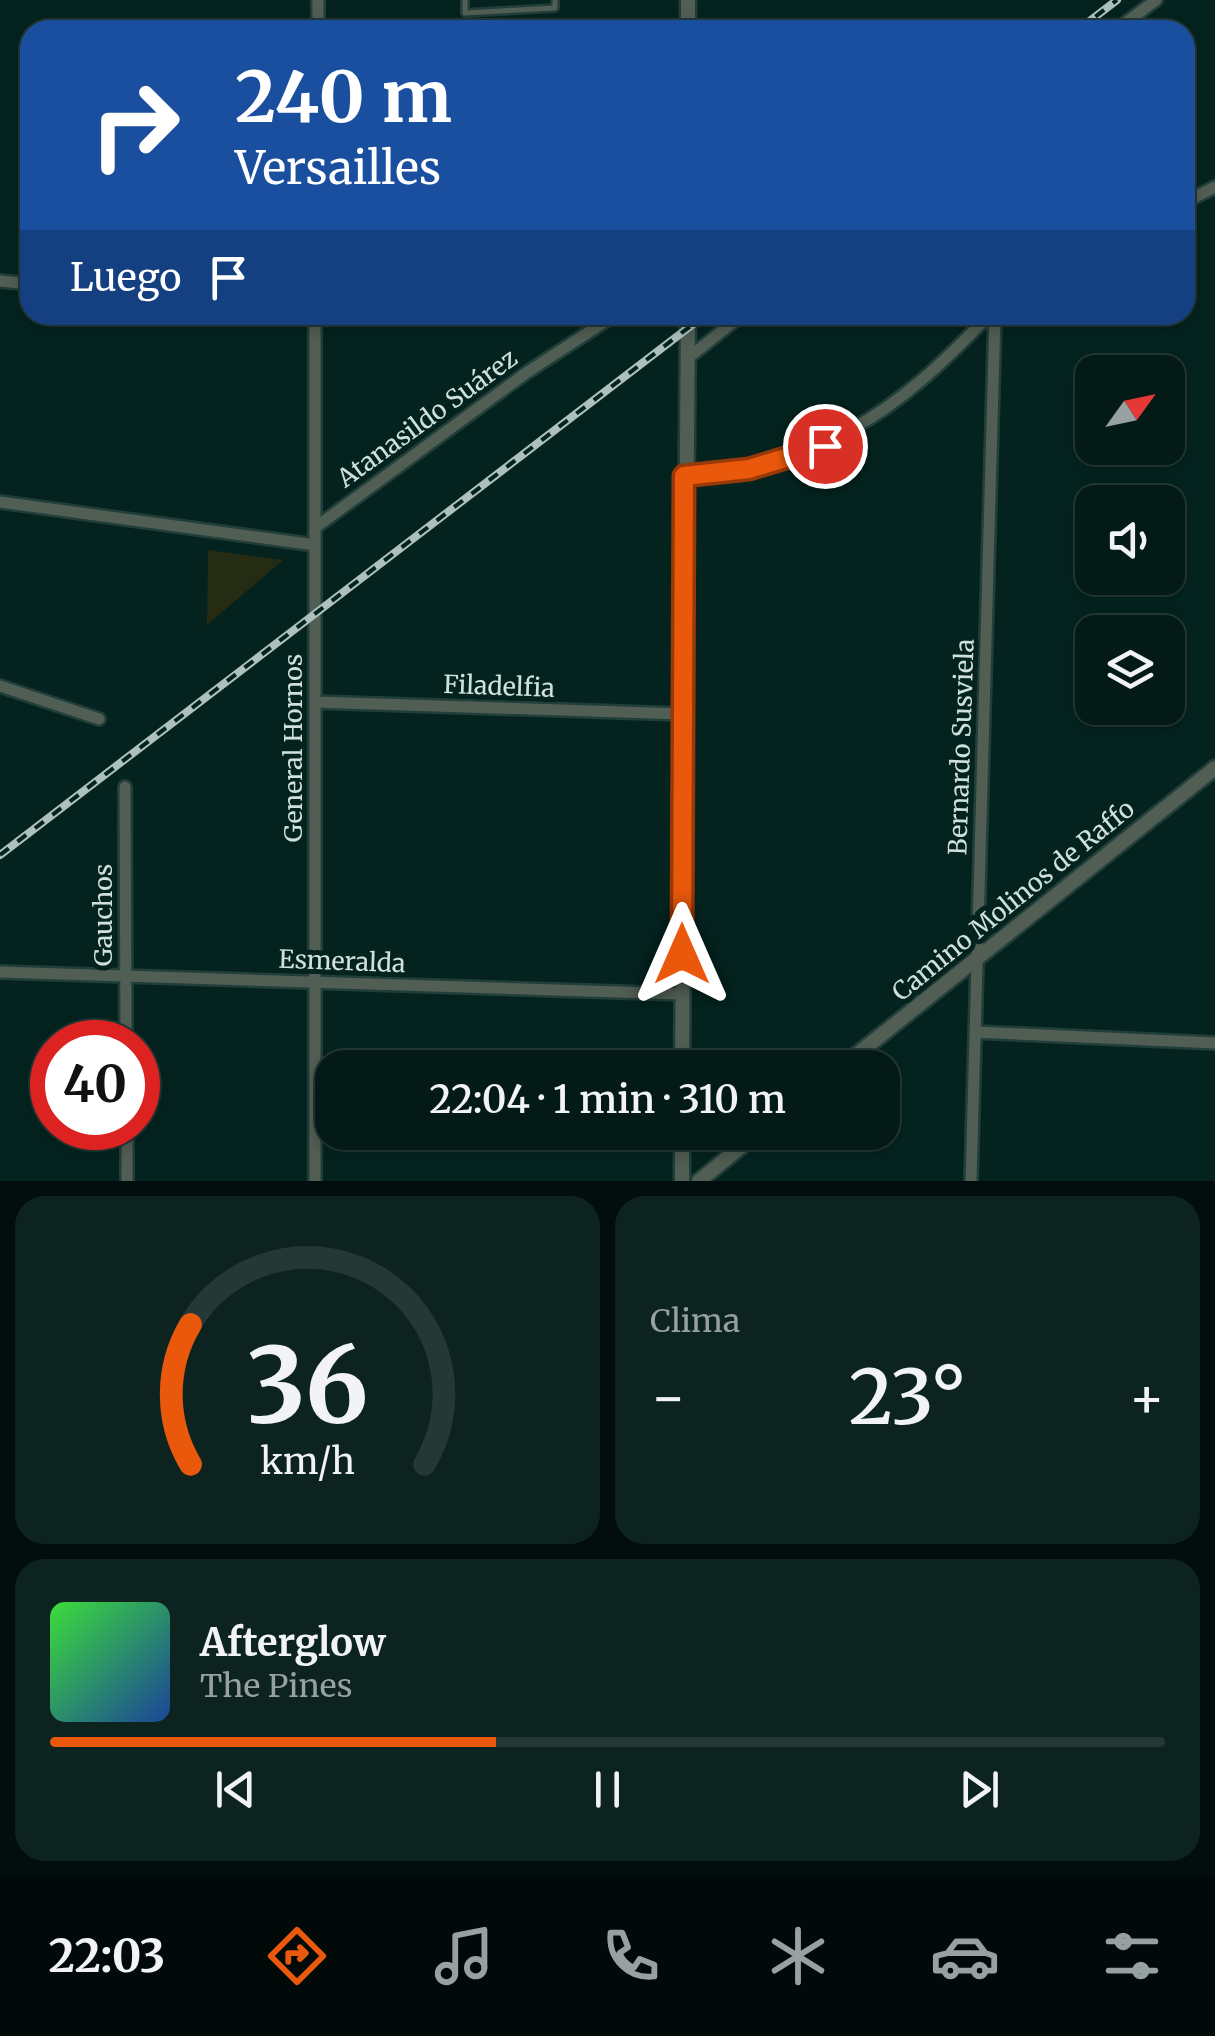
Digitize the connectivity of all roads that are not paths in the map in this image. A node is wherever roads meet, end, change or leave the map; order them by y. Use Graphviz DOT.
graph roads {
  1 [pos="465,0"];
  2 [pos="555,0"];
  3 [pos="1156,0"];
  4 [pos="1129,20"];
  5 [pos="315,325"];
  6 [pos="600,325"];
  7 [pos="688,325"];
  8 [pos="729,325"];
  9 [pos="982,325"];
  10 [pos="992,325"];
  11 [pos="688,358"];
  12 [pos="684,476"];
  13 [pos="0,502"];
  14 [pos="316,527"];
  15 [pos="315,545"];
  16 [pos="0,686"];
  17 [pos="315,702"];
  18 [pos="682,714"];
  19 [pos="99,719"];
  20 [pos="1215,768"];
  21 [pos="126,788"];
  22 [pos="978,957"];
  23 [pos="0,972"];
  24 [pos="126,975"];
  25 [pos="316,983"];
  26 [pos="682,994"];
  27 [pos="126,1020"];
  28 [pos="976,1032"];
  29 [pos="1215,1043"];
  30 [pos="682,1050"];
  31 [pos="862,1050"];
  32 [pos="127,1150"];
  33 [pos="682,1150"];
  34 [pos="737,1150"];
  35 [pos="127,1181"];
  36 [pos="315,1181"];
  37 [pos="682,1181"];
  38 [pos="699,1181"];
  39 [pos="971,1181"];
  1 -- 2 [label="lane"];
  3 -- 4 [label="street"];
  5 -- 14 [label="street, General Hornos"];
  6 -- 14 [label="street, Atanasildo Suárez"];
  7 -- 11 [label="street"];
  8 -- 11 [label="street"];
  9 -- 12 [label="street"];
  10 -- 22 [label="street, Bernardo Susviela"];
  11 -- 12 [label="street"];
  12 -- 18 [label="street"];
  13 -- 15 [label="street"];
  14 -- 15 [label="street, General Hornos"];
  15 -- 17 [label="street, General Hornos"];
  16 -- 19 [label="street"];
  17 -- 18 [label="street, Filadelfia"];
  17 -- 25 [label="street, General Hornos"];
  18 -- 26 [label="street"];
  20 -- 22 [label="street, Camino Molinos de Raffo"];
  21 -- 24 [label="street, Gauchos"];
  22 -- 28 [label="street, Bernardo Susviela"];
  22 -- 31 [label="street, Camino Molinos de Raffo"];
  23 -- 24 [label="street, Esmeralda"];
  24 -- 25 [label="street, Esmeralda"];
  24 -- 27 [label="street, Gauchos"];
  25 -- 26 [label="street, Esmeralda"];
  25 -- 36 [label="street, General Hornos"];
  26 -- 30 [label="street"];
  28 -- 29 [label="street"];
  28 -- 39 [label="street, Bernardo Susviela"];
  32 -- 35 [label="street"];
  33 -- 37 [label="street"];
  34 -- 38 [label="street"];
}
